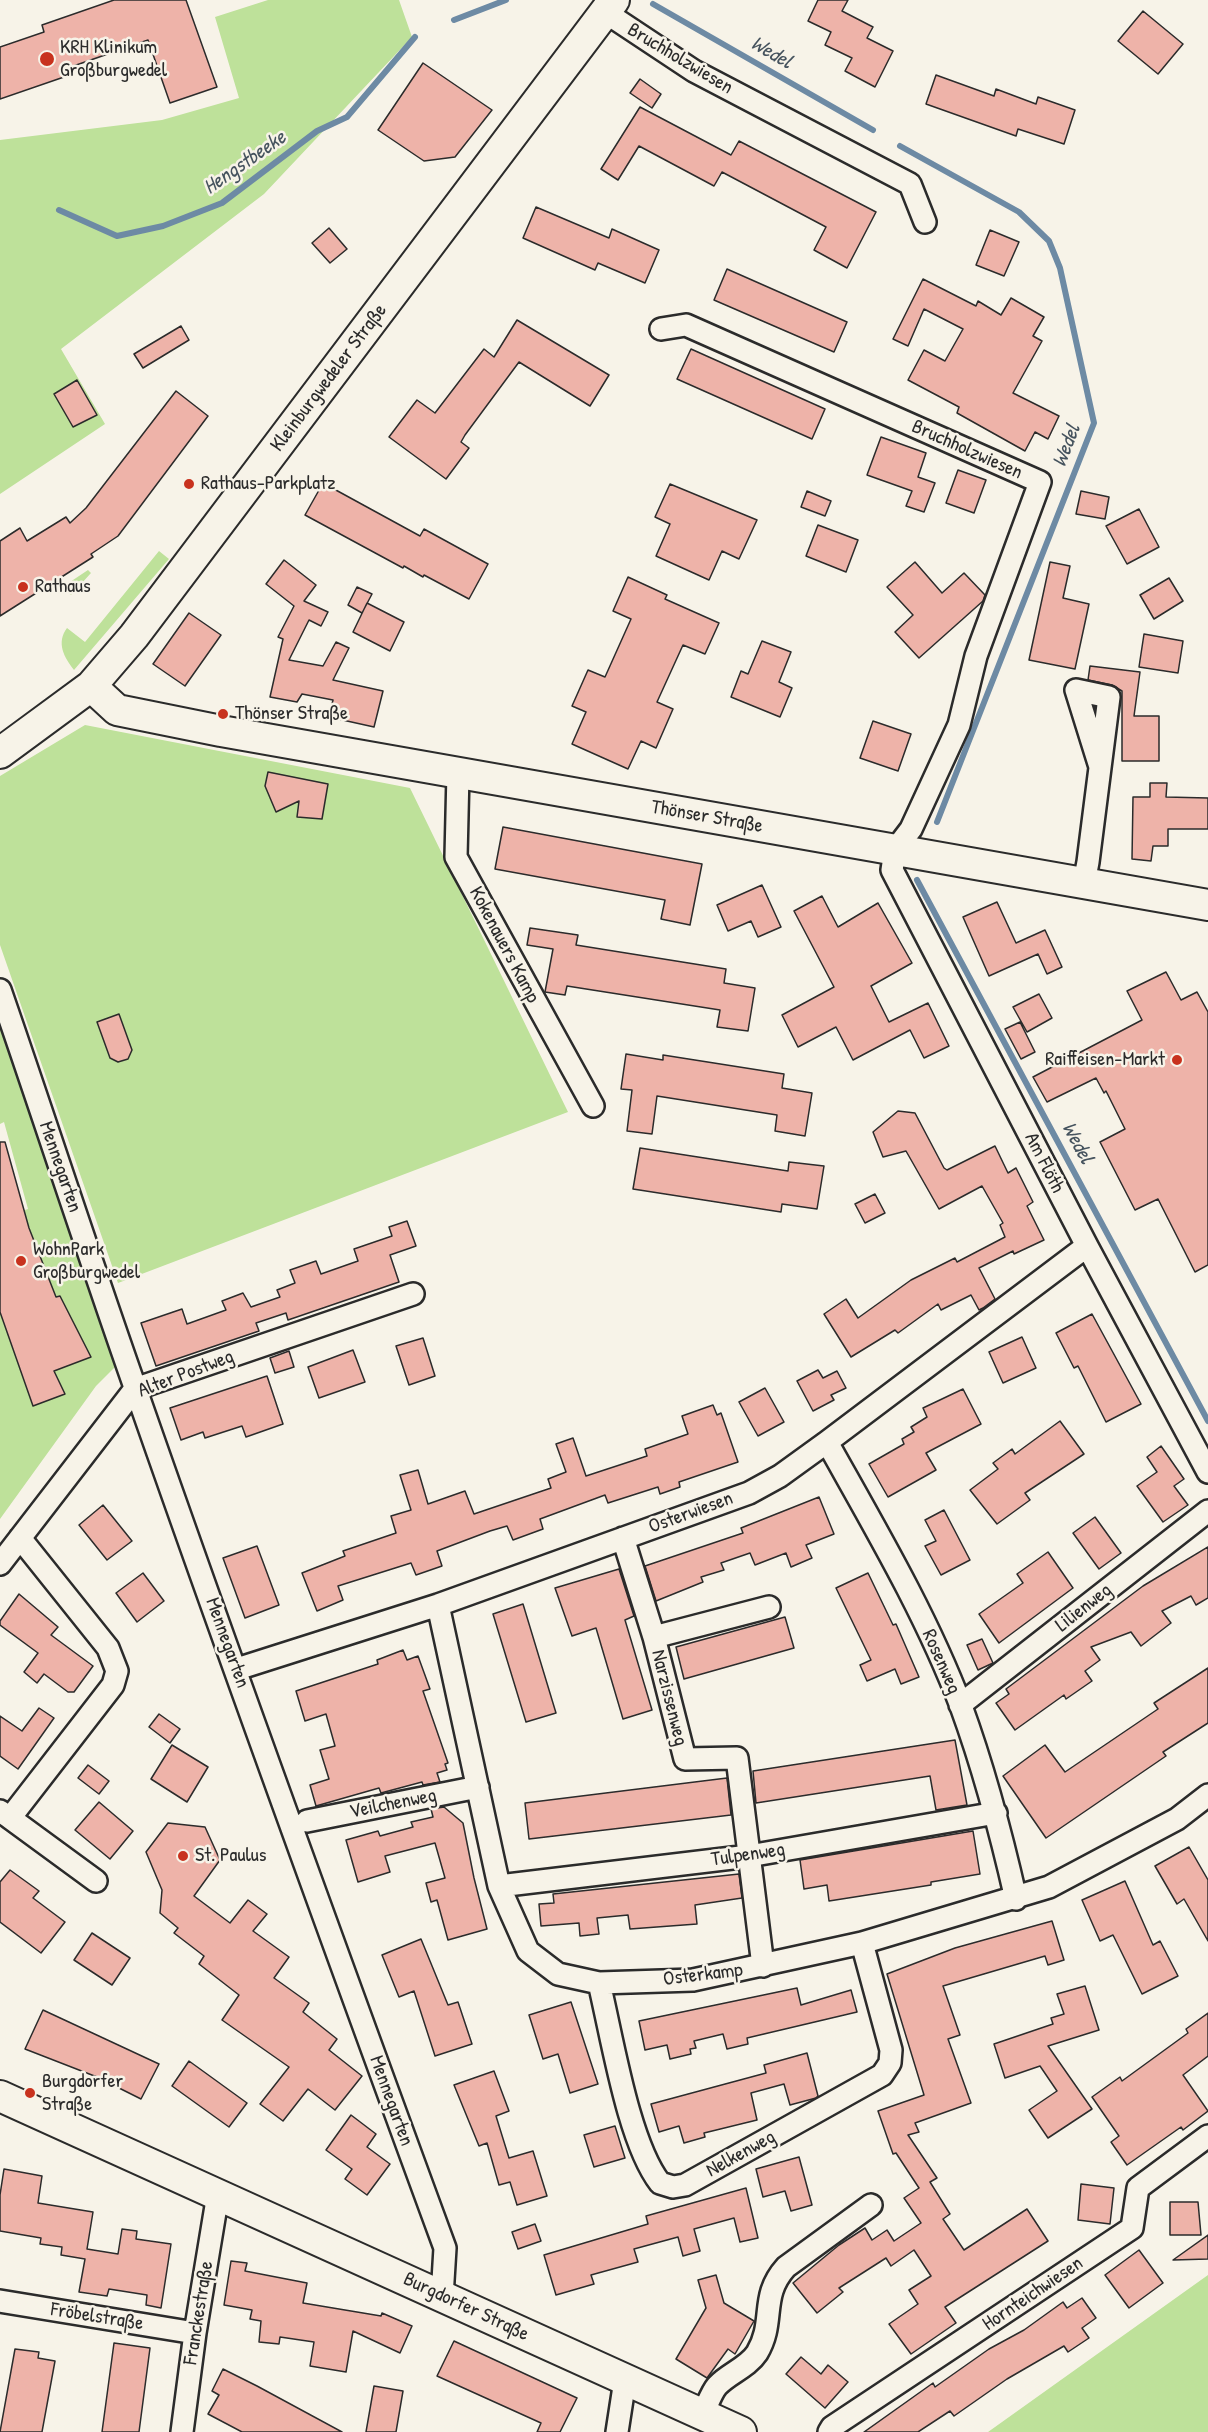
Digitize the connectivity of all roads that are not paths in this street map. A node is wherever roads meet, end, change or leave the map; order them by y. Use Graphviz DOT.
graph roads {
  1 [pos="610,6"];
  2 [pos="926,222"];
  3 [pos="661,329"];
  4 [pos="91,686"];
  5 [pos="12,737"];
  6 [pos="0,753"];
  7 [pos="1100,767"];
  8 [pos="458,773"];
  9 [pos="895,850"];
  10 [pos="1084,884"];
  11 [pos="1208,905"];
  12 [pos="0,990"];
  13 [pos="593,1106"];
  14 [pos="1087,1246"];
  15 [pos="413,1294"];
  16 [pos="135,1389"];
  17 [pos="827,1442"];
  18 [pos="1208,1472"];
  19 [pos="1208,1511"];
  20 [pos="20,1538"];
  21 [pos="623,1538"];
  22 [pos="0,1564"];
  23 [pos="438,1605"];
  24 [pos="769,1607"];
  25 [pos="654,1637"];
  26 [pos="237,1670"];
  27 [pos="960,1705"];
  28 [pos="478,1787"];
  29 [pos="1208,1795"];
  30 [pos="996,1813"];
  31 [pos="5,1814"];
  32 [pos="307,1821"];
  33 [pos="749,1856"];
  34 [pos="96,1881"];
  35 [pos="499,1886"];
  36 [pos="1016,1899"];
  37 [pos="862,1942"];
  38 [pos="763,1966"];
  39 [pos="599,1983"];
  40 [pos="0,2096"];
  41 [pos="1208,2136"];
  42 [pos="218,2194"];
  43 [pos="871,2205"];
  44 [pos="442,2297"];
  45 [pos="0,2301"];
  46 [pos="195,2332"];
  47 [pos="625,2380"];
  48 [pos="702,2415"];
  49 [pos="182,2432"];
  50 [pos="617,2432"];
  51 [pos="741,2432"];
  52 [pos="829,2432"];
  1 -- 2 [label="street, Bruchholzwiesen"];
  1 -- 4 [label="street, Kleinburgwedeler Straße"];
  3 -- 9 [label="street, Bruchholzwiesen"];
  4 -- 5 [label="street, Kleinburgwedeler Straße"];
  4 -- 8 [label="street, Thönser Straße"];
  5 -- 6 [label="street, Kleinburgwedeler Straße"];
  7 -- 10 [label="street"];
  8 -- 9 [label="street, Thönser Straße"];
  8 -- 13 [label="street, Kokenauers Kamp"];
  9 -- 10 [label="street, Thönser Straße"];
  9 -- 14 [label="street, Am Flöth"];
  10 -- 11 [label="street, Thönser Straße"];
  12 -- 16 [label="street, Mennegarten"];
  14 -- 17 [label="street, Osterwiesen"];
  14 -- 18 [label="street, Am Flöth"];
  15 -- 16 [label="street, Alter Postweg"];
  16 -- 20 [label="street, Alter Postweg"];
  16 -- 26 [label="street, Mennegarten"];
  17 -- 21 [label="street, Osterwiesen"];
  17 -- 27 [label="street, Rosenweg"];
  19 -- 27 [label="street, Lilienweg"];
  20 -- 22 [label="street, Alter Postweg"];
  20 -- 31 [label="street"];
  21 -- 23 [label="street, Osterwiesen"];
  21 -- 25 [label="street, Narzissenweg"];
  23 -- 26 [label="street, Osterwiesen"];
  23 -- 28 [label="street, Osterkamp"];
  24 -- 25 [label="street, Narzissenweg"];
  25 -- 33 [label="street, Narzissenweg"];
  26 -- 44 [label="street, Mennegarten"];
  27 -- 30 [label="street, Rosenweg"];
  28 -- 32 [label="street, Veilchenweg"];
  28 -- 35 [label="street, Osterkamp"];
  29 -- 36 [label="street, Osterkamp"];
  30 -- 33 [label="street, Tulpenweg"];
  30 -- 36 [label="street, Rosenweg"];
  31 -- 34 [label="street"];
  33 -- 35 [label="street, Tulpenweg"];
  33 -- 38 [label="street"];
  35 -- 39 [label="street, Osterkamp"];
  36 -- 37 [label="street, Osterkamp"];
  37 -- 38 [label="street, Osterkamp"];
  37 -- 39 [label="street, Nelkenweg"];
  38 -- 39 [label="street, Osterkamp"];
  40 -- 42 [label="street, Burgdorfer Straße"];
  41 -- 52 [label="street, Hornteichwiesen"];
  42 -- 44 [label="street, Burgdorfer Straße"];
  42 -- 46 [label="street, Franckestraße"];
  43 -- 48 [label="street"];
  44 -- 47 [label="street, Burgdorfer Straße"];
  45 -- 46 [label="street, Fröbelstraße"];
  46 -- 49 [label="street, Franckestraße"];
  47 -- 48 [label="street, Burgdorfer Straße"];
  47 -- 50 [label="street"];
  48 -- 51 [label="street, Burgdorfer Straße"];
}
